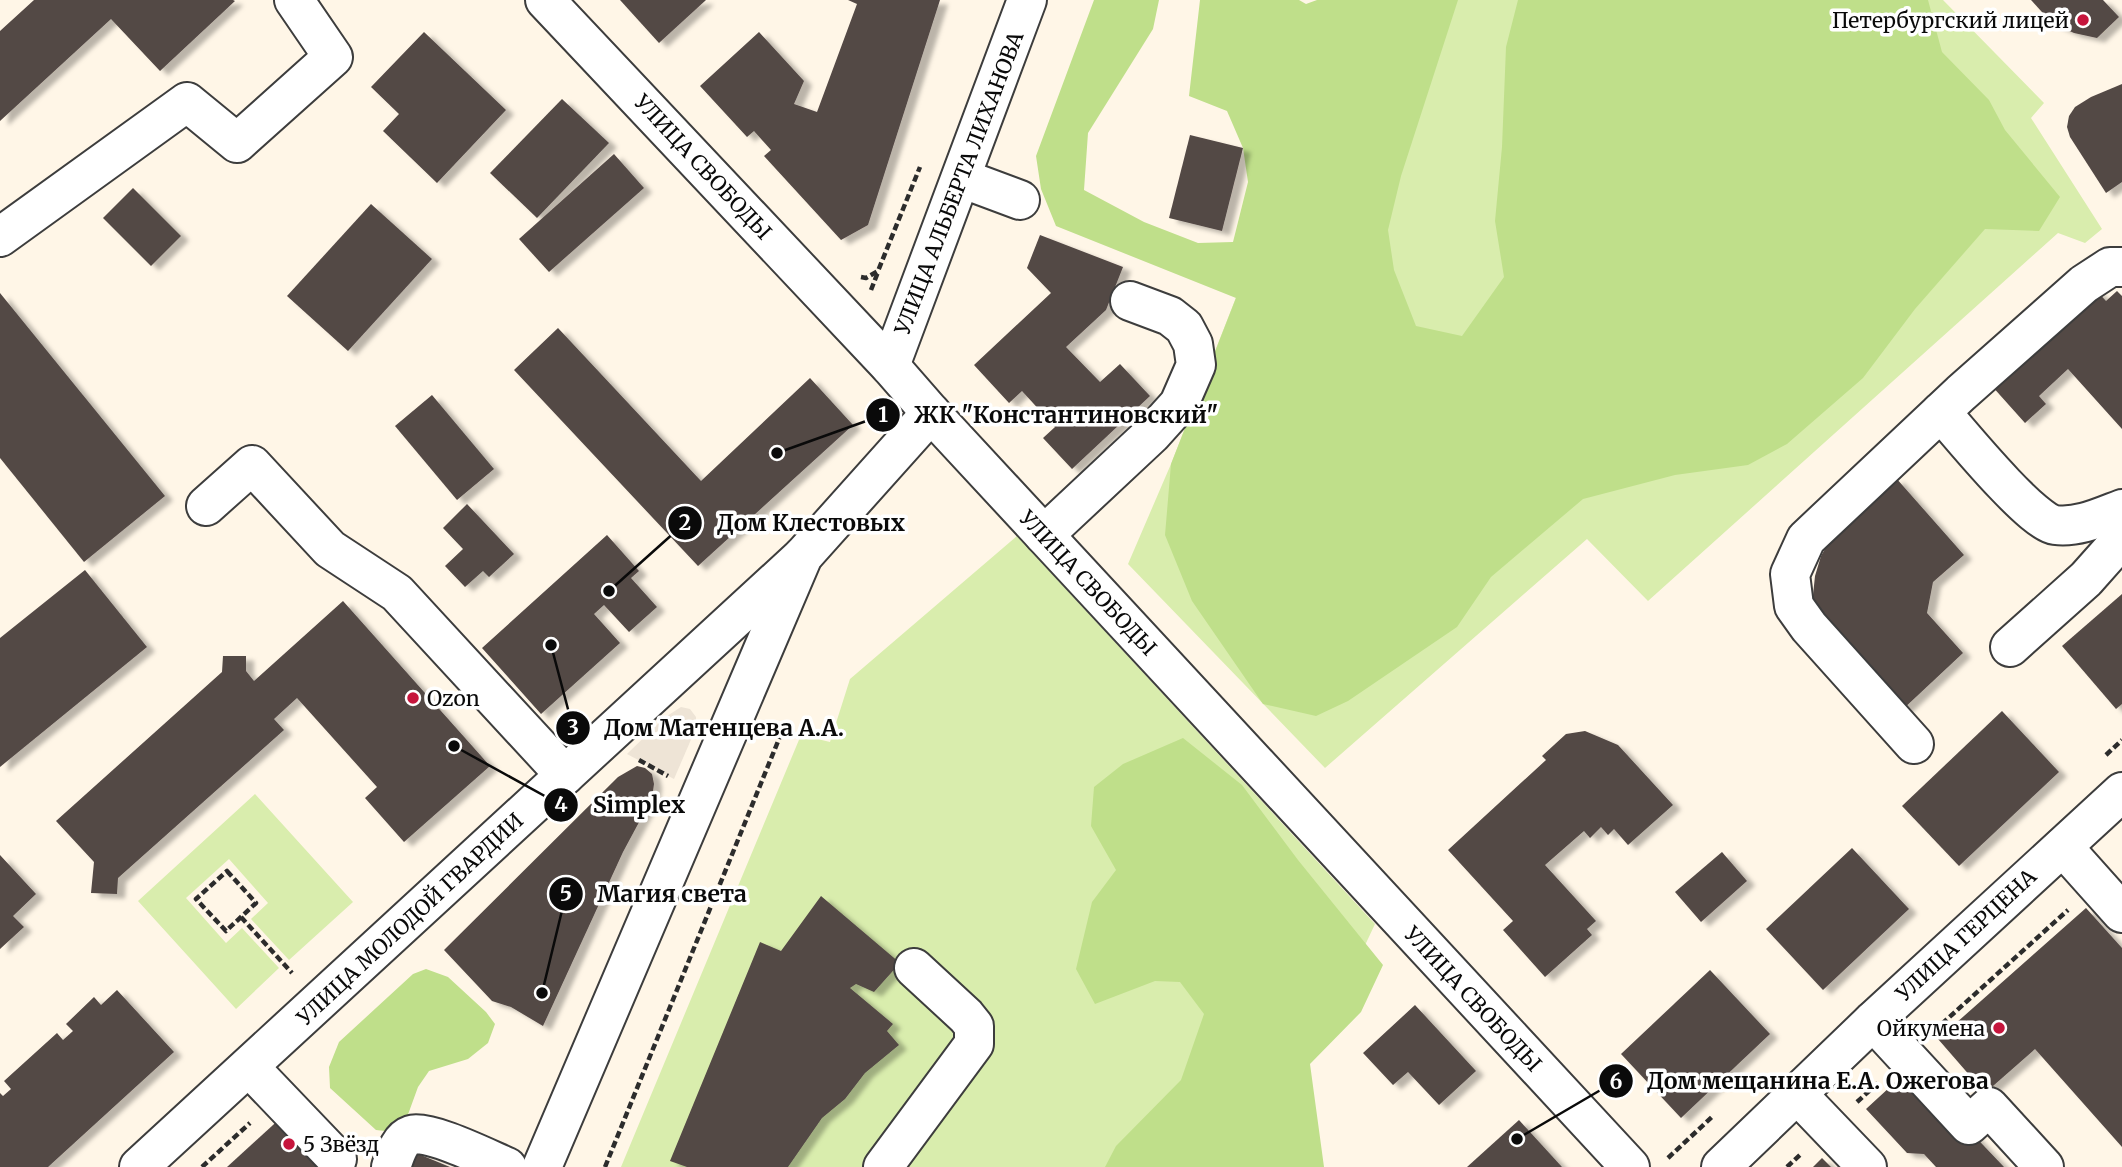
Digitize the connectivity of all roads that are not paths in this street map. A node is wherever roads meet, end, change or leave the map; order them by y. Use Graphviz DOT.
graph roads {
  1 [pos="294,0"];
  2 [pos="545,0"];
  3 [pos="1027,0"];
  4 [pos="961,178"];
  5 [pos="1020,200"];
  6 [pos="0,237"];
  7 [pos="2122,267"];
  8 [pos="1130,301"];
  9 [pos="890,366"];
  10 [pos="1941,412"];
  11 [pos="931,413"];
  12 [pos="206,506"];
  13 [pos="2122,509"];
  14 [pos="2122,521"];
  15 [pos="1044,535"];
  16 [pos="803,556"];
  17 [pos="2010,647"];
  18 [pos="1914,744"];
  19 [pos="565,775"];
  20 [pos="2122,792"];
  21 [pos="2063,847"];
  22 [pos="2122,913"];
  23 [pos="914,968"];
  24 [pos="1873,1021"];
  25 [pos="249,1067"];
  26 [pos="1797,1094"];
  27 [pos="337,1159"];
  28 [pos="1646,1165"];
  29 [pos="139,1167"];
  30 [pos="391,1167"];
  31 [pos="506,1167"];
  32 [pos="542,1167"];
  33 [pos="883,1167"];
  34 [pos="1721,1167"];
  35 [pos="1867,1167"];
  36 [pos="2044,1167"];
  1 -- 6 [label="street"];
  2 -- 9 [label="street, УЛИЦА СВОБОДЫ"];
  3 -- 4 [label="street, УЛИЦА АЛЬБЕРТА ЛИХАНОВА"];
  4 -- 5 [label="street"];
  4 -- 9 [label="street, УЛИЦА АЛЬБЕРТА ЛИХАНОВА"];
  7 -- 10 [label="street"];
  8 -- 15 [label="street"];
  9 -- 11 [label="street, УЛИЦА СВОБОДЫ"];
  10 -- 13 [label="street"];
  10 -- 18 [label="street"];
  11 -- 15 [label="street, УЛИЦА СВОБОДЫ"];
  11 -- 16 [label="street"];
  12 -- 19 [label="street"];
  14 -- 17 [label="street"];
  15 -- 28 [label="street, УЛИЦА СВОБОДЫ"];
  16 -- 19 [label="street, УЛИЦА МОЛОДОЙ ГВАРДИИ"];
  16 -- 32 [label="street"];
  19 -- 25 [label="street, УЛИЦА МОЛОДОЙ ГВАРДИИ"];
  20 -- 21 [label="street, УЛИЦА ГЕРЦЕНА"];
  21 -- 22 [label="street"];
  21 -- 24 [label="street, УЛИЦА ГЕРЦЕНА"];
  23 -- 33 [label="street"];
  24 -- 26 [label="street, УЛИЦА ГЕРЦЕНА"];
  24 -- 36 [label="street"];
  25 -- 27 [label="street"];
  25 -- 29 [label="street, УЛИЦА МОЛОДОЙ ГВАРДИИ"];
  26 -- 34 [label="street, УЛИЦА ГЕРЦЕНА"];
  26 -- 35 [label="street"];
  30 -- 31 [label="street"];
}
